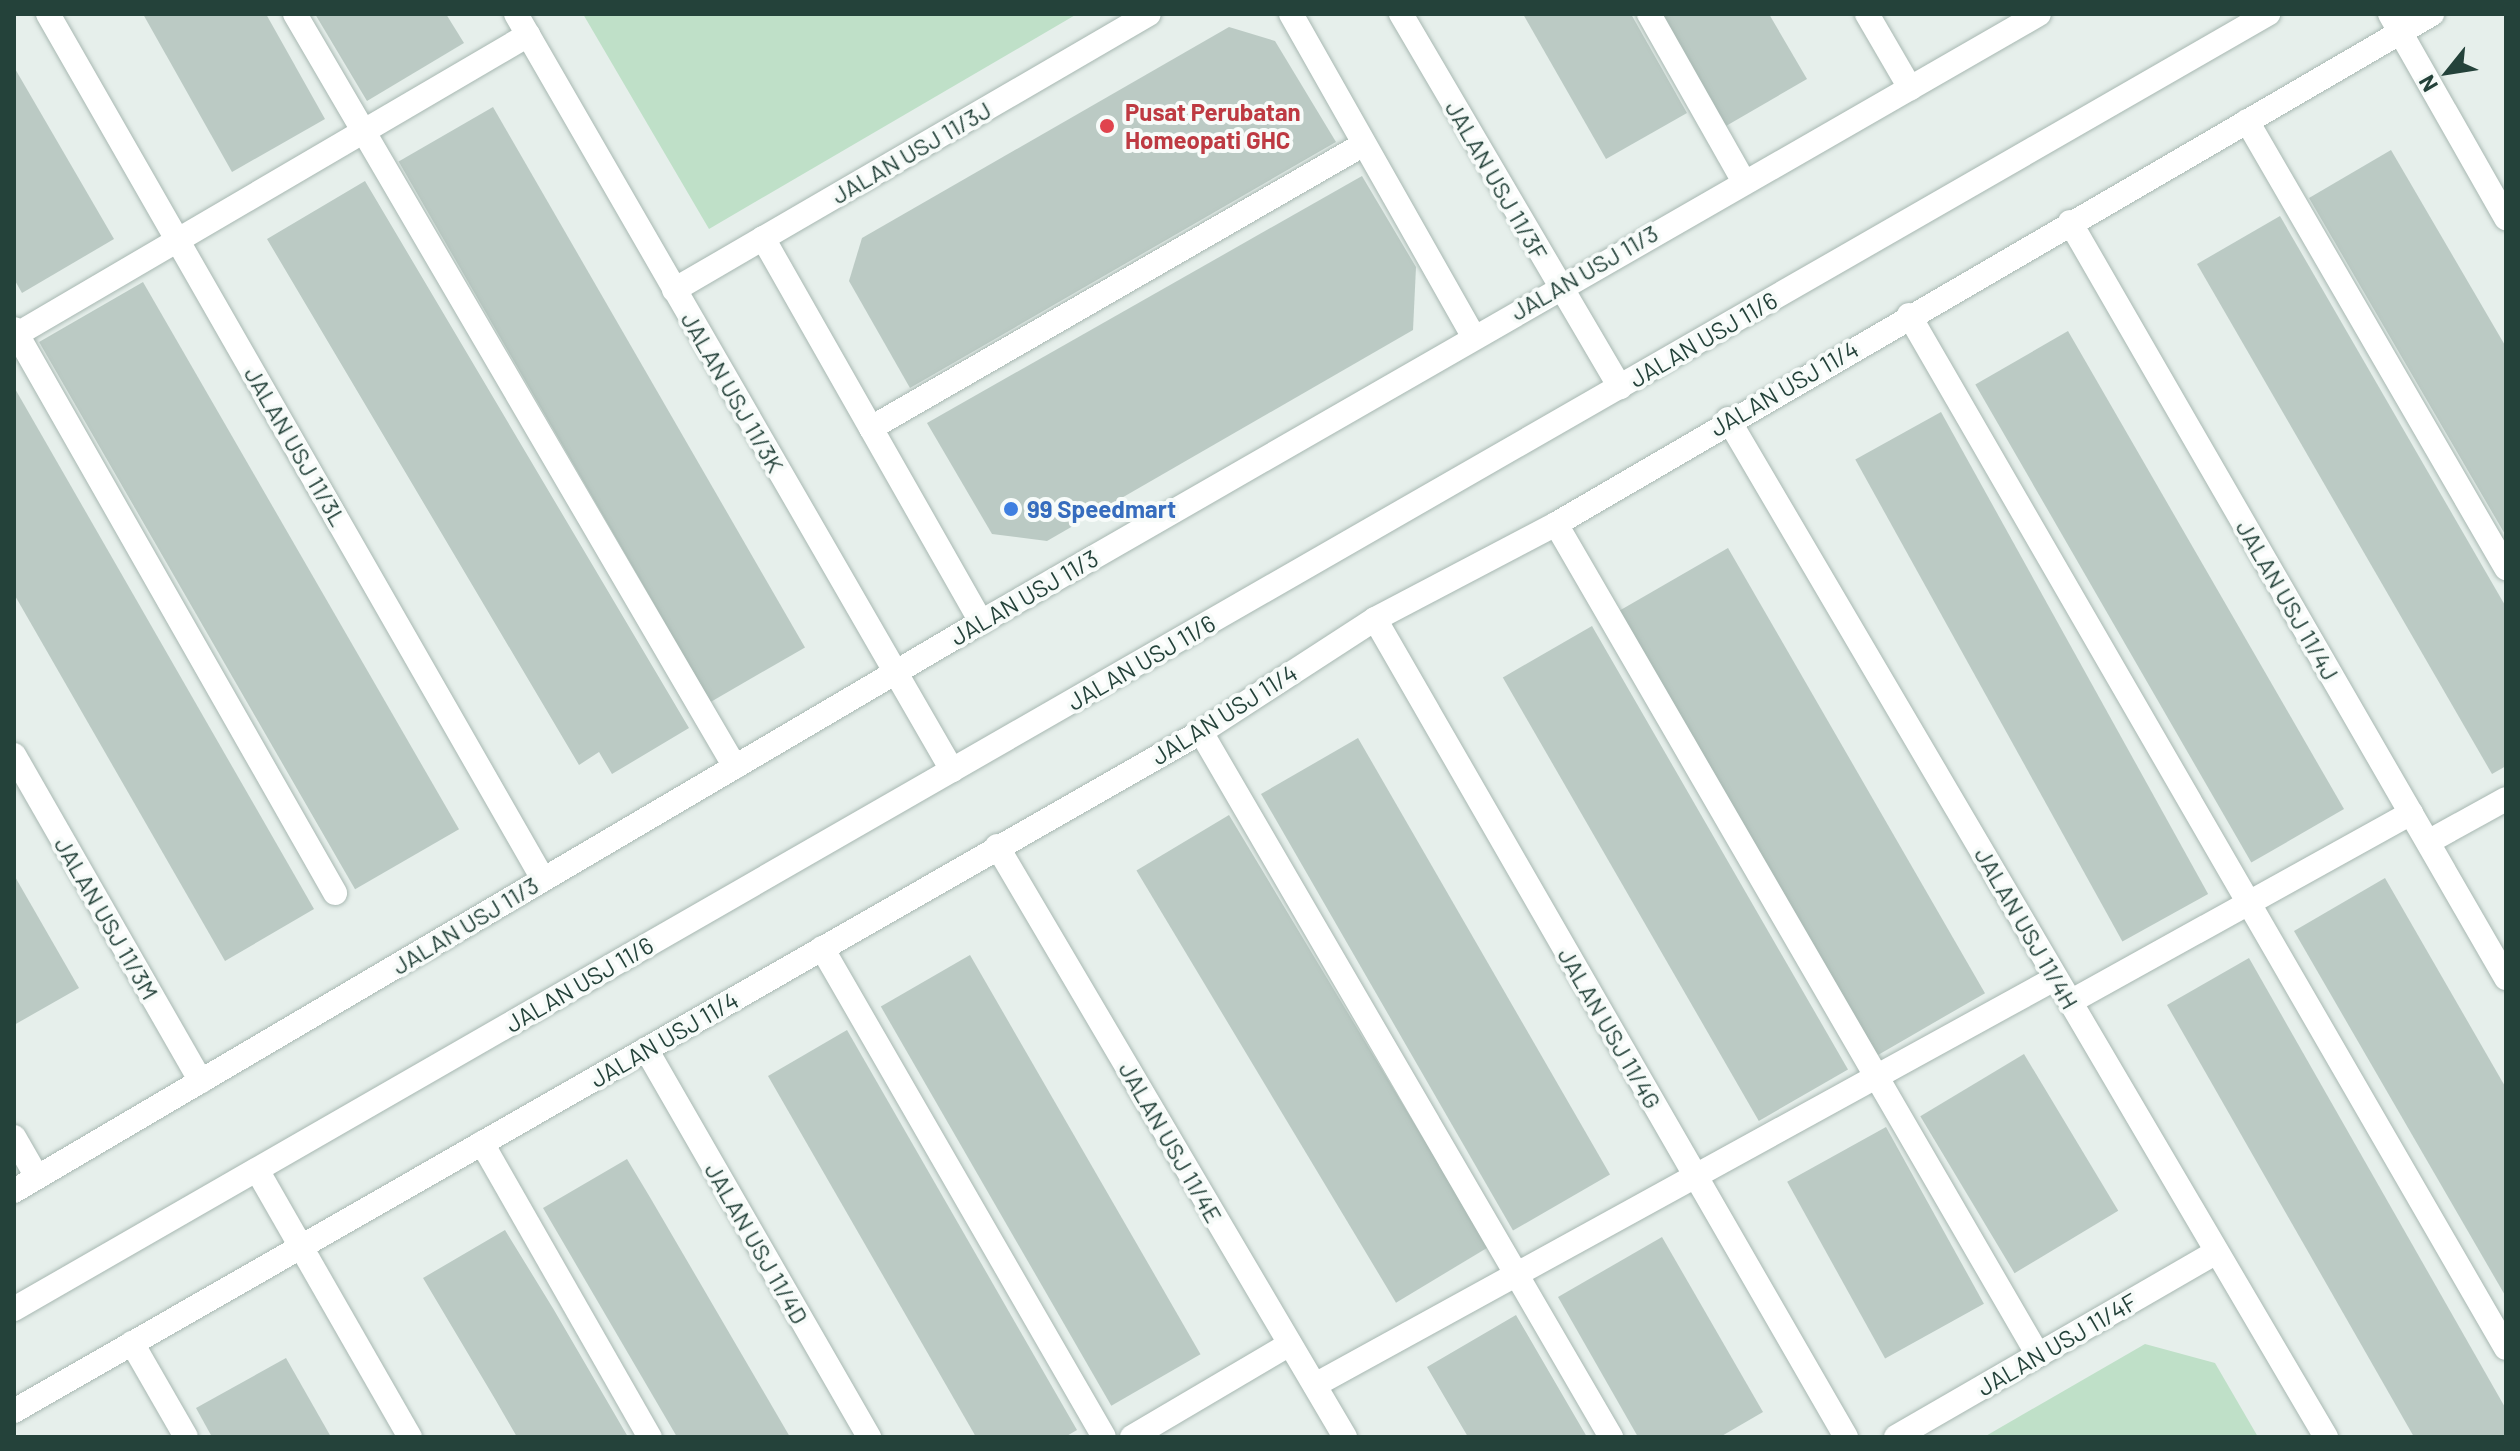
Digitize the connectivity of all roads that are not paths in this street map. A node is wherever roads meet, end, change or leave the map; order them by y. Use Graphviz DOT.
graph roads {
  1 [pos="48,14"];
  2 [pos="295,14"];
  3 [pos="1149,14"];
  4 [pos="1291,14"];
  5 [pos="1401,14"];
  6 [pos="1649,14"];
  7 [pos="1867,14"];
  8 [pos="2039,14"];
  9 [pos="2268,14"];
  10 [pos="2432,14"];
  11 [pos="2395,23"];
  12 [pos="522,24"];
  13 [pos="1910,88"];
  14 [pos="2247,121"];
  15 [pos="363,131"];
  16 [pos="1364,144"];
  17 [pos="1744,182"];
  18 [pos="2506,218"];
  19 [pos="2070,222"];
  20 [pos="763,238"];
  21 [pos="178,241"];
  22 [pos="1559,287"];
  23 [pos="674,290"];
  24 [pos="1909,315"];
  25 [pos="15,333"];
  26 [pos="1473,336"];
  27 [pos="1620,387"];
  28 [pos="1728,419"];
  29 [pos="871,428"];
  30 [pos="1556,524"];
  31 [pos="2506,568"];
  32 [pos="1375,619"];
  33 [pos="981,622"];
  34 [pos="895,673"];
  35 [pos="1201,732"];
  36 [pos="14,755"];
  37 [pos="735,767"];
  38 [pos="952,770"];
  39 [pos="2506,799"];
  40 [pos="2411,813"];
  41 [pos="2428,842"];
  42 [pos="997,846"];
  43 [pos="543,879"];
  44 [pos="335,893"];
  45 [pos="2247,904"];
  46 [pos="822,948"];
  47 [pos="2056,978"];
  48 [pos="2506,978"];
  49 [pos="2070,1002"];
  50 [pos="646,1049"];
  51 [pos="1876,1077"];
  52 [pos="201,1081"];
  53 [pos="14,1137"];
  54 [pos="482,1143"];
  55 [pos="257,1170"];
  56 [pos="1695,1176"];
  57 [pos="37,1177"];
  58 [pos="14,1191"];
  59 [pos="301,1247"];
  60 [pos="2217,1252"];
  61 [pos="1518,1274"];
  62 [pos="14,1309"];
  63 [pos="132,1343"];
  64 [pos="1290,1344"];
  65 [pos="2506,1348"];
  66 [pos="2038,1355"];
  67 [pos="1315,1385"];
  68 [pos="14,1411"];
  69 [pos="186,1437"];
  70 [pos="410,1437"];
  71 [pos="650,1437"];
  72 [pos="869,1437"];
  73 [pos="1104,1437"];
  74 [pos="1132,1437"];
  75 [pos="1345,1437"];
  76 [pos="1611,1437"];
  77 [pos="1846,1437"];
  78 [pos="1896,1437"];
  79 [pos="2326,1437"];
  1 -- 21 [label="street, JALAN USJ 11/3L"];
  2 -- 15 [label="street"];
  3 -- 20 [label="street, JALAN USJ 11/3J"];
  4 -- 16 [label="street"];
  5 -- 22 [label="street, JALAN USJ 11/3F"];
  6 -- 17 [label="street"];
  7 -- 13 [label="street"];
  8 -- 13 [label="street, JALAN USJ 11/3"];
  9 -- 27 [label="street, JALAN USJ 11/6"];
  10 -- 11 [label="street, JALAN USJ 11/4"];
  11 -- 14 [label="street, JALAN USJ 11/4"];
  11 -- 18 [label="street"];
  12 -- 15 [label="street"];
  12 -- 23 [label="street, JALAN USJ 11/3K"];
  13 -- 17 [label="street, JALAN USJ 11/3"];
  14 -- 19 [label="street, JALAN USJ 11/4"];
  14 -- 31 [label="street"];
  15 -- 21 [label="street"];
  15 -- 37 [label="street"];
  16 -- 26 [label="street"];
  16 -- 29 [label="street"];
  17 -- 22 [label="street, JALAN USJ 11/3"];
  19 -- 24 [label="street, JALAN USJ 11/4"];
  19 -- 40 [label="street, JALAN USJ 11/4J"];
  20 -- 23 [label="street, JALAN USJ 11/3J"];
  20 -- 29 [label="street"];
  21 -- 25 [label="street"];
  21 -- 43 [label="street, JALAN USJ 11/3L"];
  22 -- 26 [label="street, JALAN USJ 11/3"];
  22 -- 27 [label="street, JALAN USJ 11/3F"];
  23 -- 34 [label="street, JALAN USJ 11/3K"];
  24 -- 28 [label="street, JALAN USJ 11/4"];
  24 -- 45 [label="street"];
  25 -- 44 [label="street"];
  26 -- 33 [label="street, JALAN USJ 11/3"];
  27 -- 38 [label="street, JALAN USJ 11/6"];
  28 -- 30 [label="street, JALAN USJ 11/4"];
  28 -- 47 [label="street, JALAN USJ 11/4H"];
  29 -- 33 [label="street"];
  30 -- 32 [label="street, JALAN USJ 11/4"];
  30 -- 51 [label="street"];
  32 -- 35 [label="street, JALAN USJ 11/4"];
  32 -- 56 [label="street, JALAN USJ 11/4G"];
  33 -- 34 [label="street, JALAN USJ 11/3"];
  34 -- 37 [label="street, JALAN USJ 11/3"];
  34 -- 38 [label="street, JALAN USJ 11/3K"];
  35 -- 42 [label="street, JALAN USJ 11/4"];
  35 -- 61 [label="street"];
  36 -- 52 [label="street, JALAN USJ 11/3M"];
  37 -- 43 [label="street, JALAN USJ 11/3"];
  38 -- 55 [label="street, JALAN USJ 11/6"];
  39 -- 41 [label="street"];
  40 -- 41 [label="street, JALAN USJ 11/4J"];
  40 -- 45 [label="street"];
  41 -- 48 [label="street, JALAN USJ 11/4J"];
  42 -- 46 [label="street, JALAN USJ 11/4"];
  42 -- 64 [label="street, JALAN USJ 11/4E"];
  43 -- 52 [label="street, JALAN USJ 11/3"];
  45 -- 49 [label="street"];
  45 -- 65 [label="street"];
  46 -- 50 [label="street, JALAN USJ 11/4"];
  46 -- 73 [label="street"];
  47 -- 49 [label="street, JALAN USJ 11/4H"];
  47 -- 51 [label="street"];
  49 -- 60 [label="street, JALAN USJ 11/4H"];
  50 -- 54 [label="street, JALAN USJ 11/4"];
  50 -- 72 [label="street, JALAN USJ 11/4D"];
  51 -- 56 [label="street"];
  51 -- 66 [label="street"];
  52 -- 57 [label="street, JALAN USJ 11/3"];
  53 -- 57 [label="street"];
  54 -- 59 [label="street, JALAN USJ 11/4"];
  54 -- 71 [label="street"];
  55 -- 59 [label="street"];
  55 -- 62 [label="street, JALAN USJ 11/6"];
  56 -- 61 [label="street"];
  56 -- 77 [label="street, JALAN USJ 11/4G"];
  57 -- 58 [label="street, JALAN USJ 11/3"];
  59 -- 63 [label="street, JALAN USJ 11/4"];
  59 -- 70 [label="street"];
  60 -- 66 [label="street, JALAN USJ 11/4F"];
  60 -- 79 [label="street, JALAN USJ 11/4H"];
  61 -- 67 [label="street"];
  61 -- 76 [label="street"];
  63 -- 68 [label="street, JALAN USJ 11/4"];
  63 -- 69 [label="street"];
  64 -- 67 [label="street, JALAN USJ 11/4E"];
  64 -- 74 [label="street"];
  66 -- 78 [label="street, JALAN USJ 11/4F"];
  67 -- 75 [label="street, JALAN USJ 11/4E"];
}
